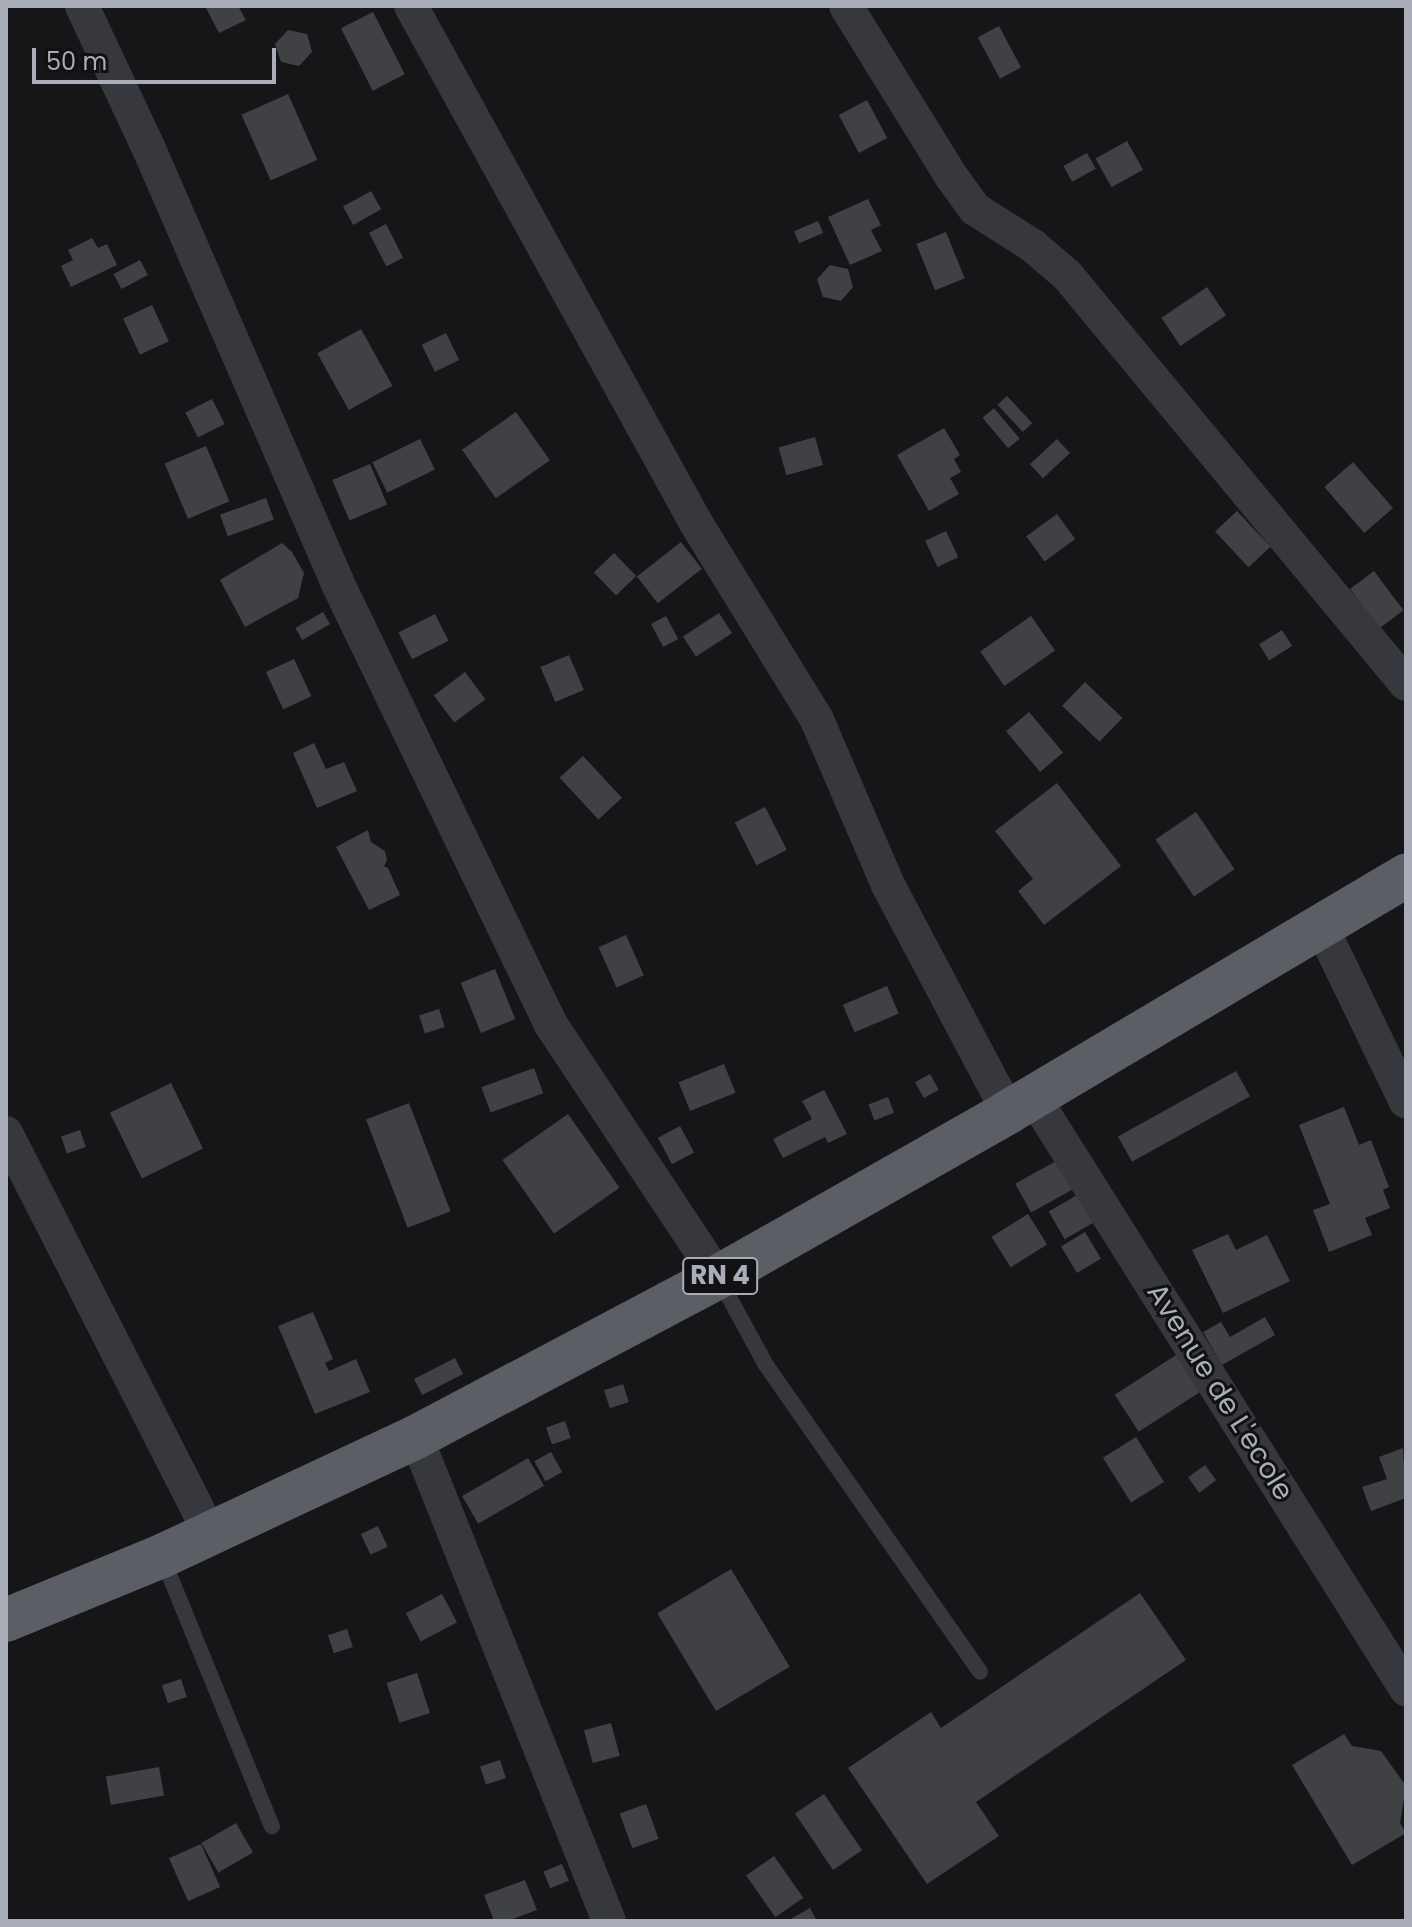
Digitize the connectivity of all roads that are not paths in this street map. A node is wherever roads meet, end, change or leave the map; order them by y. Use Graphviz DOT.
graph roads {
  1 [pos="82,6"];
  2 [pos="411,6"];
  3 [pos="846,6"];
  4 [pos="1406,684"];
  5 [pos="1406,876"];
  6 [pos="1321,926"];
  7 [pos="1406,1102"];
  8 [pos="1020,1104"];
  9 [pos="6,1133"];
  10 [pos="718,1277"];
  11 [pos="416,1437"];
  12 [pos="210,1534"];
  13 [pos="162,1556"];
  14 [pos="6,1620"];
  15 [pos="980,1672"];
  16 [pos="1406,1689"];
  17 [pos="272,1826"];
  18 [pos="609,1921"];
  1 -- 10 [label="street"];
  2 -- 8 [label="street, Avenue de L'ecole"];
  3 -- 4 [label="street"];
  5 -- 6 [label="highway, RN 4"];
  6 -- 7 [label="street"];
  6 -- 8 [label="highway, RN 4"];
  8 -- 10 [label="highway, RN 4"];
  8 -- 16 [label="street, Avenue de L'ecole"];
  9 -- 12 [label="street"];
  10 -- 11 [label="highway, RN 4"];
  10 -- 15 [label="lane"];
  11 -- 12 [label="highway, RN 4"];
  11 -- 18 [label="street"];
  12 -- 13 [label="highway, RN 4"];
  13 -- 14 [label="highway, RN 4"];
  13 -- 17 [label="lane"];
}
